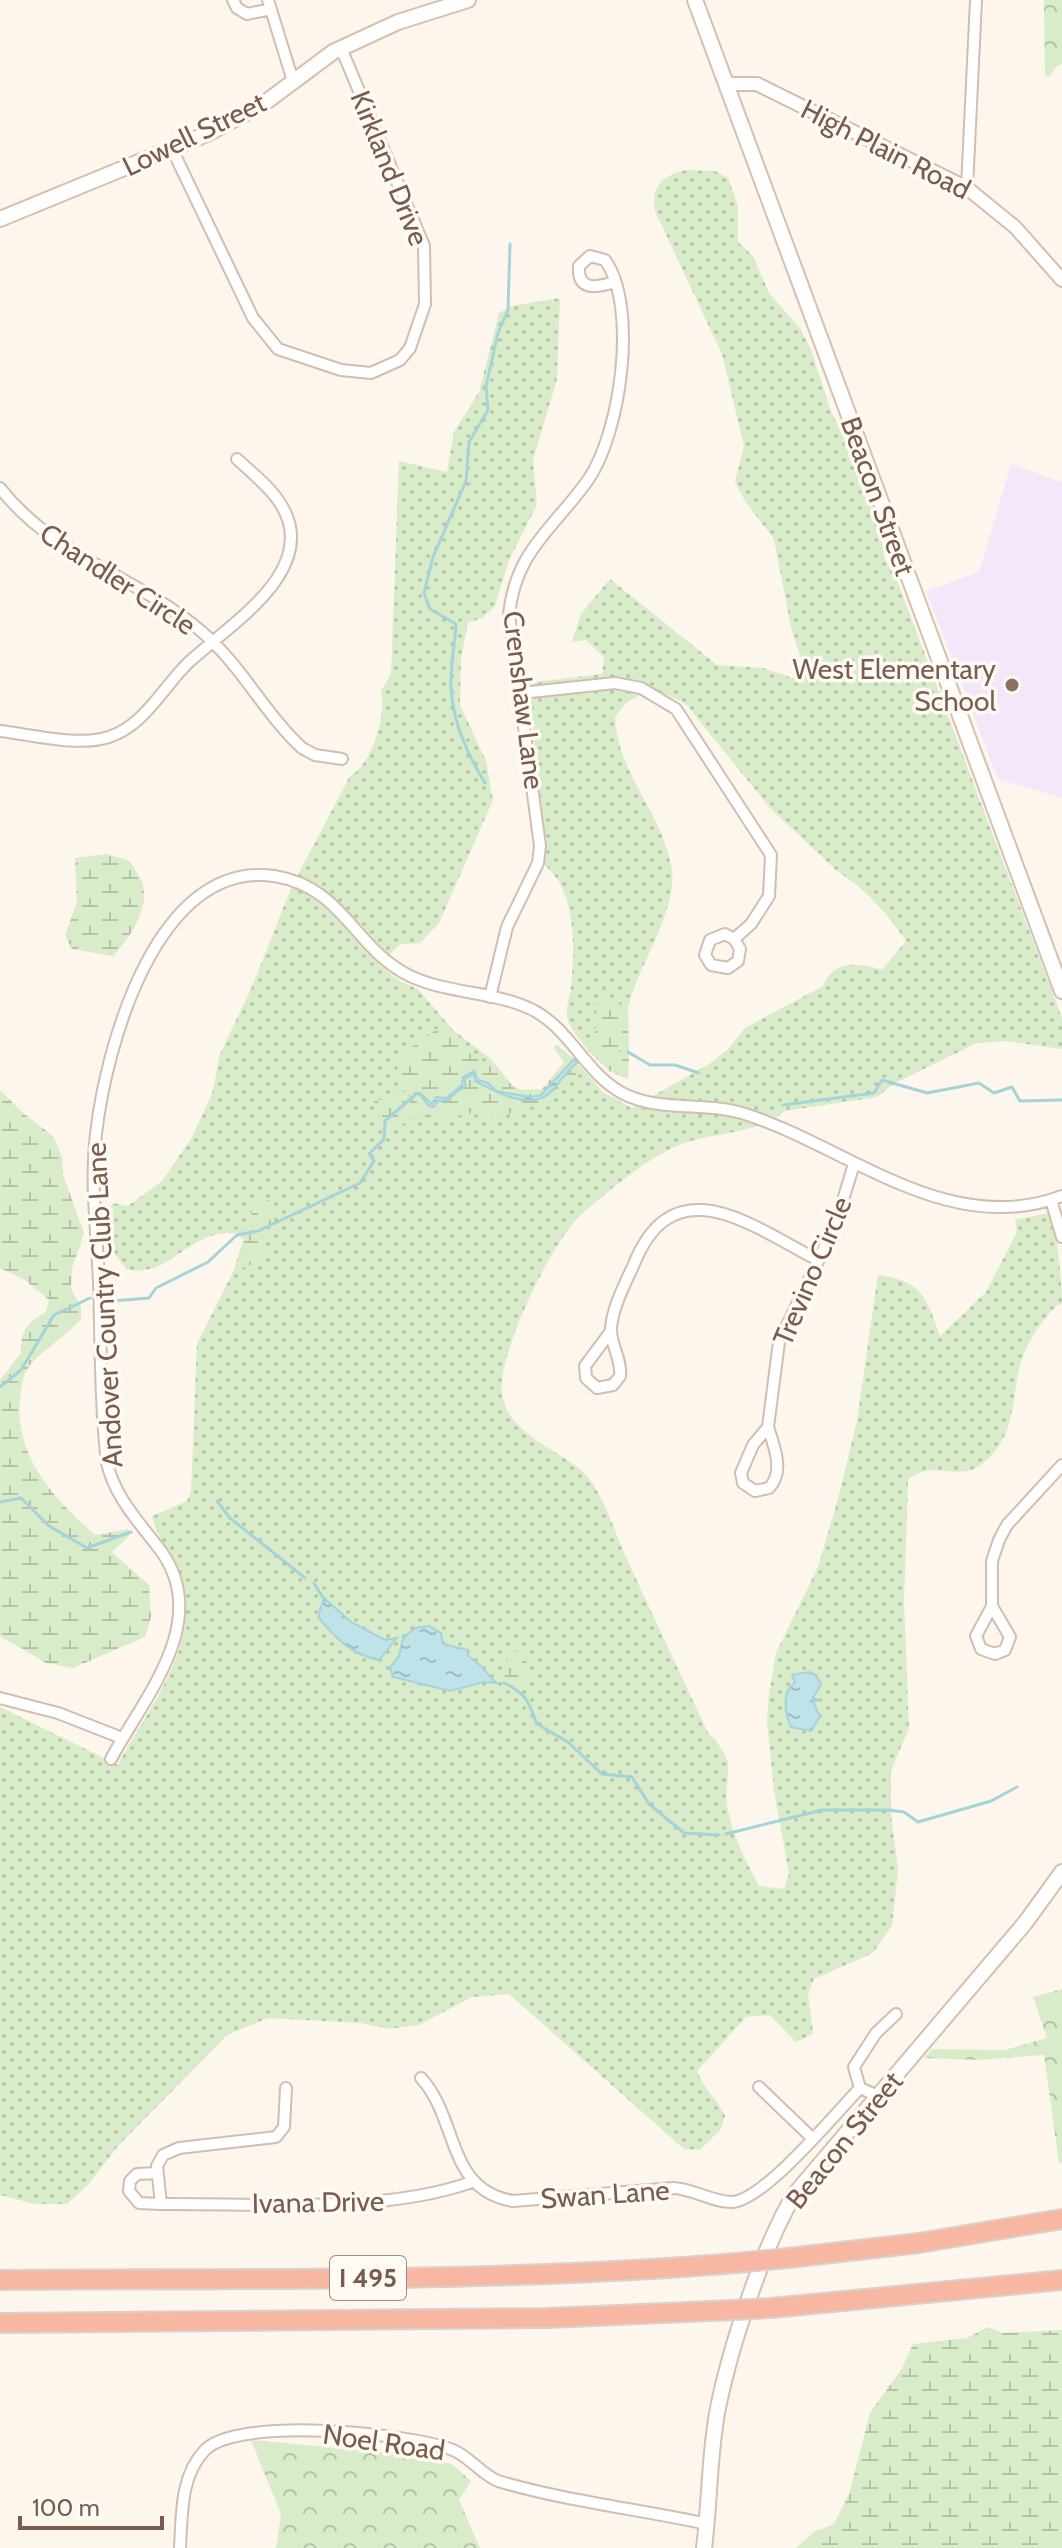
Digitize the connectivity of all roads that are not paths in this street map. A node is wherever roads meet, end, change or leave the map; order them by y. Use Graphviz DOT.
graph roads {
  1 [pos="233,0"];
  2 [pos="468,0"];
  3 [pos="976,0"];
  4 [pos="694,2"];
  5 [pos="270,4"];
  6 [pos="341,48"];
  7 [pos="293,81"];
  8 [pos="728,84"];
  9 [pos="172,149"];
  10 [pos="967,188"];
  11 [pos="0,219"];
  12 [pos="1062,280"];
  13 [pos="614,282"];
  14 [pos="237,459"];
  15 [pos="0,488"];
  16 [pos="212,642"];
  17 [pos="521,693"];
  18 [pos="0,731"];
  19 [pos="342,759"];
  20 [pos="734,939"];
  21 [pos="1057,960"];
  22 [pos="1062,991"];
  23 [pos="490,997"];
  24 [pos="854,1164"];
  25 [pos="1056,1198"];
  26 [pos="1062,1237"];
  27 [pos="818,1260"];
  28 [pos="611,1331"];
  29 [pos="768,1427"];
  30 [pos="1062,1465"];
  31 [pos="992,1606"];
  32 [pos="0,1698"];
  33 [pos="122,1738"];
  34 [pos="111,1759"];
  35 [pos="1062,1872"];
  36 [pos="896,2014"];
  37 [pos="421,2078"];
  38 [pos="759,2087"];
  39 [pos="286,2088"];
  40 [pos="860,2088"];
  41 [pos="878,2096"];
  42 [pos="812,2138"];
  43 [pos="157,2173"];
  44 [pos="472,2182"];
  45 [pos="161,2204"];
  46 [pos="1062,2219"];
  47 [pos="0,2280"];
  48 [pos="1062,2280"];
  49 [pos="0,2323"];
  50 [pos="707,2524"];
  51 [pos="180,2548"];
  52 [pos="704,2548"];
  1 -- 5 [label="street"];
  2 -- 6 [label="main road, Lowell Street"];
  3 -- 10 [label="street"];
  4 -- 8 [label="main road, Beacon Street"];
  5 -- 7 [label="street"];
  6 -- 7 [label="main road, Lowell Street"];
  6 -- 9 [label="street, Kirkland Drive"];
  7 -- 9 [label="main road, Lowell Street"];
  8 -- 10 [label="street, High Plain Road"];
  8 -- 21 [label="main road, Beacon Street"];
  9 -- 11 [label="main road, Lowell Street"];
  10 -- 12 [label="street, High Plain Road"];
  13 -- 17 [label="street, Crenshaw Lane"];
  14 -- 16 [label="street"];
  15 -- 16 [label="street, Chandler Circle"];
  16 -- 18 [label="street"];
  16 -- 19 [label="street, Chandler Circle"];
  17 -- 20 [label="street"];
  17 -- 23 [label="street, Crenshaw Lane"];
  21 -- 22 [label="main road, Beacon Street"];
  23 -- 24 [label="street, Andover Country Club Lane"];
  23 -- 33 [label="street, Andover Country Club Lane"];
  24 -- 25 [label="street, Andover Country Club Lane"];
  24 -- 27 [label="street, Trevino Circle"];
  25 -- 26 [label="street"];
  27 -- 28 [label="street"];
  27 -- 29 [label="street, Trevino Circle"];
  28 -- 28 [label="street"];
  29 -- 29 [label="street, Trevino Circle"];
  30 -- 31 [label="street"];
  31 -- 31 [label="street"];
  32 -- 33 [label="street"];
  33 -- 34 [label="street, Andover Country Club Lane"];
  35 -- 41 [label="main road, Beacon Street"];
  36 -- 40 [label="street"];
  37 -- 44 [label="street"];
  38 -- 42 [label="street"];
  39 -- 43 [label="street, Ivana Drive"];
  40 -- 41 [label="street"];
  40 -- 42 [label="street, Swan Lane"];
  41 -- 50 [label="main road, Beacon Street"];
  42 -- 44 [label="street, Swan Lane"];
  43 -- 45 [label="street"];
  43 -- 45 [label="street, Ivana Drive"];
  44 -- 45 [label="street, Ivana Drive"];
  46 -- 47 [label="highway, I 495, bridge"];
  48 -- 49 [label="highway, I 495, bridge"];
  50 -- 51 [label="street, Noel Road"];
  50 -- 52 [label="main road, Beacon Street"];
}
